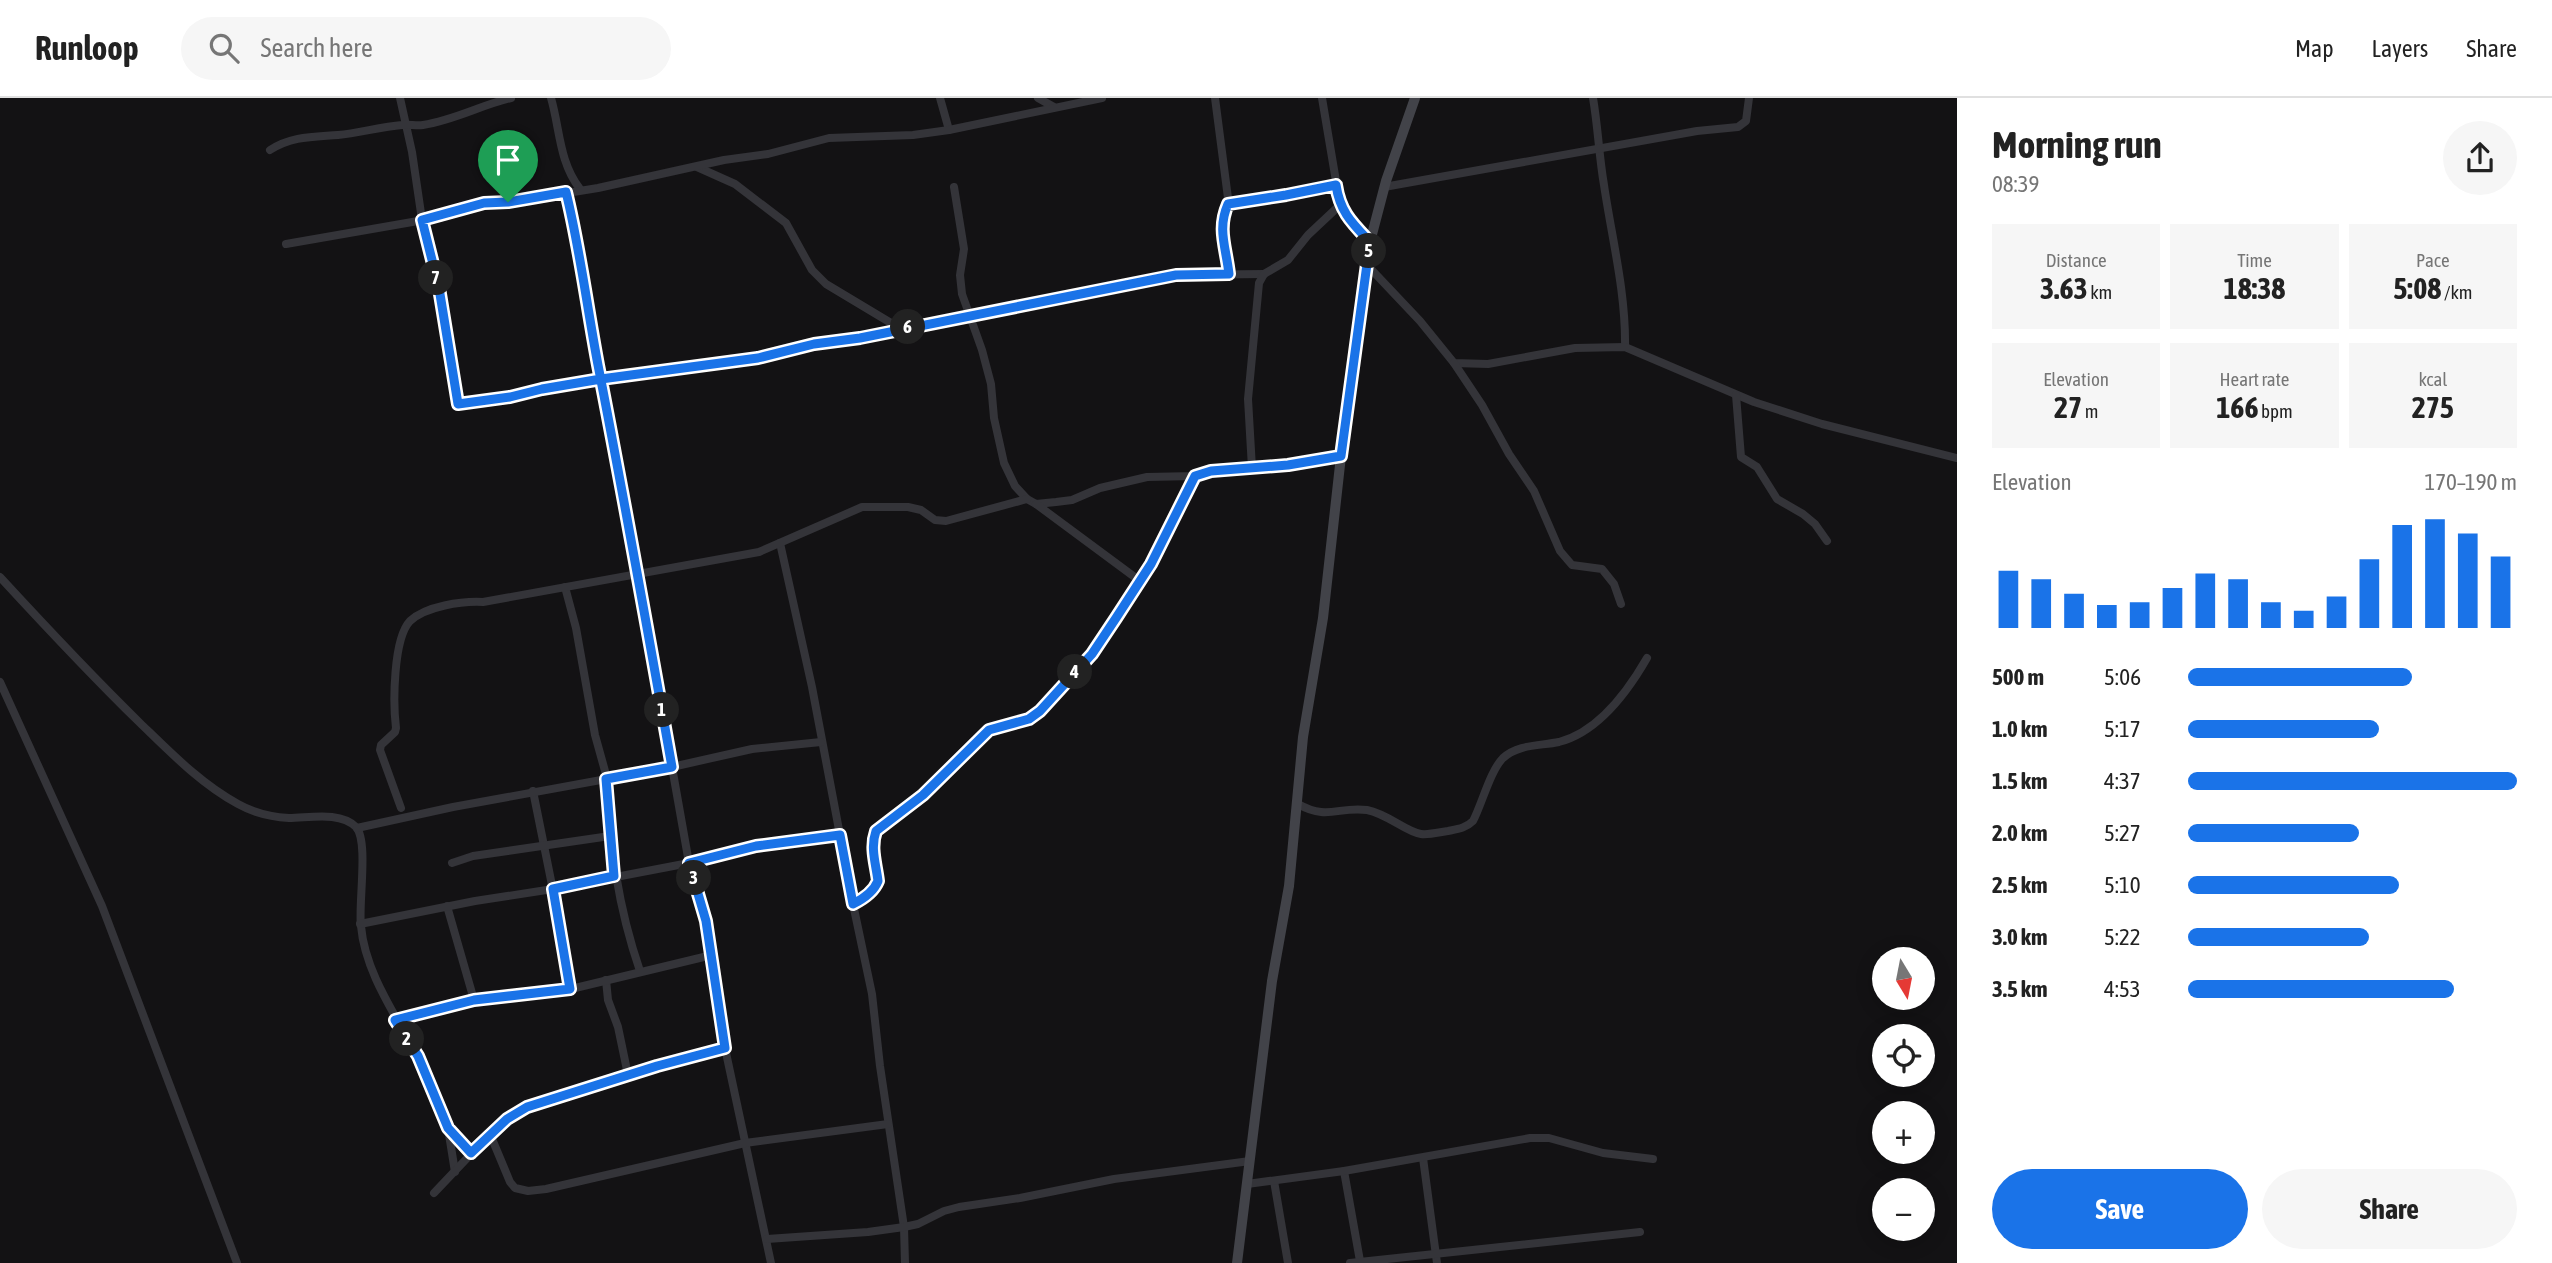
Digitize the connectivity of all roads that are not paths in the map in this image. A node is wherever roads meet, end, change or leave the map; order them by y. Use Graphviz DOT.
graph roads {
  1 [pos="400,98"];
  2 [pos="511,98"];
  3 [pos="551,98"];
  4 [pos="940,98"];
  5 [pos="1038,98"];
  6 [pos="1102,98"];
  7 [pos="1215,98"];
  8 [pos="1322,98"];
  9 [pos="1415,98"];
  10 [pos="1593,98"];
  11 [pos="1749,98"];
  12 [pos="1054,107"];
  13 [pos="405,124"];
  14 [pos="948,130"];
  15 [pos="1599,148"];
  16 [pos="270,150"];
  17 [pos="697,167"];
  18 [pos="1336,185"];
  19 [pos="954,187"];
  20 [pos="1384,187"];
  21 [pos="580,189"];
  22 [pos="566,192"];
  23 [pos="1228,204"];
  24 [pos="1340,205"];
  25 [pos="422,220"];
  26 [pos="1370,242"];
  27 [pos="286,244"];
  28 [pos="1368,266"];
  29 [pos="1229,274"];
  30 [pos="1265,274"];
  31 [pos="970,316"];
  32 [pos="901,329"];
  33 [pos="1625,348"];
  34 [pos="1454,363"];
  35 [pos="601,379"];
  36 [pos="1736,395"];
  37 [pos="1341,456"];
  38 [pos="1957,458"];
  39 [pos="1252,468"];
  40 [pos="1195,476"];
  41 [pos="1027,499"];
  42 [pos="1036,504"];
  43 [pos="1827,541"];
  44 [pos="780,543"];
  45 [pos="638,575"];
  46 [pos="0,577"];
  47 [pos="1140,581"];
  48 [pos="565,587"];
  49 [pos="1621,604"];
  50 [pos="1647,658"];
  51 [pos="0,682"];
  52 [pos="821,742"];
  53 [pos="672,767"];
  54 [pos="606,775"];
  55 [pos="533,791"];
  56 [pos="1298,804"];
  57 [pos="401,808"];
  58 [pos="357,828"];
  59 [pos="840,835"];
  60 [pos="610,836"];
  61 [pos="544,846"];
  62 [pos="452,863"];
  63 [pos="689,863"];
  64 [pos="614,876"];
  65 [pos="553,889"];
  66 [pos="853,904"];
  67 [pos="447,906"];
  68 [pos="360,924"];
  69 [pos="712,955"];
  70 [pos="640,971"];
  71 [pos="606,980"];
  72 [pos="570,989"];
  73 [pos="474,1000"];
  74 [pos="395,1020"];
  75 [pos="725,1048"];
  76 [pos="628,1075"];
  77 [pos="888,1124"];
  78 [pos="448,1128"];
  79 [pos="490,1134"];
  80 [pos="745,1143"];
  81 [pos="471,1153"];
  82 [pos="1423,1158"];
  83 [pos="1653,1159"];
  84 [pos="1250,1161"];
  85 [pos="1344,1171"];
  86 [pos="455,1172"];
  87 [pos="1274,1181"];
  88 [pos="1247,1184"];
  89 [pos="434,1193"];
  90 [pos="904,1227"];
  91 [pos="1640,1232"];
  92 [pos="766,1239"];
  93 [pos="1436,1253"];
  94 [pos="1360,1261"];
  95 [pos="237,1263"];
  96 [pos="771,1263"];
  97 [pos="905,1263"];
  98 [pos="1237,1263"];
  99 [pos="1288,1263"];
  100 [pos="1350,1263"];
  101 [pos="1437,1263"];
  1 -- 13 [label="street"];
  2 -- 13 [label="street"];
  3 -- 21 [label="street"];
  4 -- 14 [label="street"];
  5 -- 12 [label="street"];
  6 -- 12 [label="street"];
  7 -- 23 [label="street"];
  8 -- 18 [label="street"];
  9 -- 20 [label="main road"];
  10 -- 15 [label="street"];
  11 -- 15 [label="street"];
  12 -- 14 [label="street"];
  13 -- 16 [label="street"];
  13 -- 25 [label="street"];
  14 -- 17 [label="street"];
  15 -- 20 [label="street"];
  15 -- 33 [label="street"];
  17 -- 21 [label="street"];
  17 -- 32 [label="street"];
  18 -- 23 [label="street"];
  18 -- 24 [label="street"];
  19 -- 31 [label="street"];
  20 -- 26 [label="main road"];
  21 -- 22 [label="street"];
  22 -- 25 [label="street"];
  22 -- 35 [label="street"];
  23 -- 29 [label="street"];
  24 -- 26 [label="street"];
  24 -- 30 [label="street"];
  25 -- 27 [label="street"];
  25 -- 35 [label="street"];
  26 -- 28 [label="main road"];
  28 -- 34 [label="street"];
  28 -- 37 [label="main road"];
  29 -- 30 [label="street"];
  29 -- 31 [label="street"];
  30 -- 39 [label="street"];
  31 -- 32 [label="street"];
  31 -- 41 [label="street"];
  32 -- 35 [label="street"];
  33 -- 34 [label="street"];
  33 -- 36 [label="street"];
  34 -- 49 [label="street"];
  35 -- 45 [label="street"];
  36 -- 38 [label="street"];
  36 -- 43 [label="street"];
  37 -- 39 [label="street"];
  37 -- 56 [label="main road"];
  39 -- 40 [label="street"];
  40 -- 42 [label="street"];
  40 -- 47 [label="street"];
  41 -- 42 [label="street"];
  41 -- 44 [label="street"];
  42 -- 47 [label="street"];
  44 -- 45 [label="street"];
  44 -- 52 [label="street"];
  45 -- 48 [label="street"];
  45 -- 53 [label="street"];
  46 -- 58 [label="street"];
  47 -- 66 [label="street"];
  48 -- 54 [label="street"];
  48 -- 57 [label="street"];
  50 -- 56 [label="street"];
  51 -- 95 [label="street"];
  52 -- 53 [label="street"];
  52 -- 59 [label="street"];
  53 -- 54 [label="street"];
  53 -- 63 [label="street"];
  54 -- 55 [label="street"];
  54 -- 60 [label="street"];
  55 -- 58 [label="street"];
  55 -- 61 [label="street"];
  56 -- 84 [label="main road"];
  58 -- 68 [label="street"];
  59 -- 63 [label="street"];
  59 -- 66 [label="street"];
  60 -- 61 [label="street"];
  60 -- 64 [label="street"];
  61 -- 62 [label="street"];
  61 -- 65 [label="street"];
  63 -- 64 [label="street"];
  63 -- 69 [label="street"];
  64 -- 65 [label="street"];
  64 -- 70 [label="street"];
  65 -- 67 [label="street"];
  65 -- 72 [label="street"];
  66 -- 77 [label="street"];
  67 -- 68 [label="street"];
  67 -- 73 [label="street"];
  68 -- 74 [label="street"];
  69 -- 70 [label="street"];
  69 -- 75 [label="street"];
  70 -- 71 [label="street"];
  71 -- 72 [label="street"];
  71 -- 76 [label="street"];
  72 -- 73 [label="street"];
  73 -- 74 [label="street"];
  74 -- 78 [label="street"];
  75 -- 76 [label="street"];
  75 -- 80 [label="street"];
  76 -- 79 [label="street"];
  77 -- 80 [label="street"];
  77 -- 90 [label="street"];
  78 -- 81 [label="street"];
  78 -- 86 [label="street"];
  79 -- 80 [label="street"];
  79 -- 81 [label="street"];
  80 -- 92 [label="street"];
  81 -- 86 [label="street"];
  82 -- 83 [label="street"];
  82 -- 85 [label="street"];
  82 -- 93 [label="street"];
  84 -- 88 [label="main road"];
  84 -- 90 [label="street"];
  85 -- 87 [label="street"];
  85 -- 94 [label="street"];
  86 -- 89 [label="street"];
  87 -- 88 [label="street"];
  87 -- 99 [label="street"];
  88 -- 98 [label="main road"];
  90 -- 92 [label="street"];
  90 -- 97 [label="street"];
  91 -- 93 [label="street"];
  92 -- 96 [label="street"];
  93 -- 94 [label="street"];
  93 -- 101 [label="street"];
  94 -- 100 [label="street"];
}
